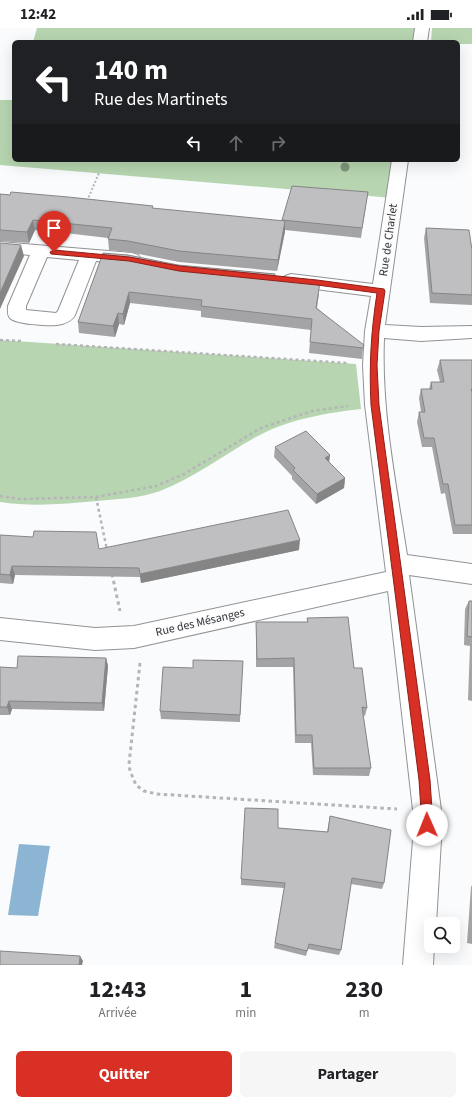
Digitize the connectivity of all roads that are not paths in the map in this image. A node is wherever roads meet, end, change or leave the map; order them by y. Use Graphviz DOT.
graph roads {
  1 [pos="422,28"];
  2 [pos="420,40"];
  3 [pos="400,162"];
  4 [pos="0,247"];
  5 [pos="42,251"];
  6 [pos="90,256"];
  7 [pos="151,262"];
  8 [pos="272,278"];
  9 [pos="381,291"];
  10 [pos="375,331"];
  11 [pos="472,332"];
  12 [pos="397,571"];
  13 [pos="472,574"];
  14 [pos="0,629"];
  15 [pos="418,965"];
  1 -- 2 [label="street"];
  3 -- 9 [label="street, Rue de Charlet"];
  4 -- 5 [label="street"];
  5 -- 6 [label="street"];
  5 -- 6 [label="street"];
  6 -- 7 [label="street"];
  8 -- 9 [label="street"];
  9 -- 10 [label="street, Rue de Charlet"];
  10 -- 11 [label="street"];
  10 -- 12 [label="street, Rue de Charlet"];
  12 -- 13 [label="street"];
  12 -- 14 [label="street, Rue des Mésanges"];
  12 -- 15 [label="street, Rue de Charlet"];
}
